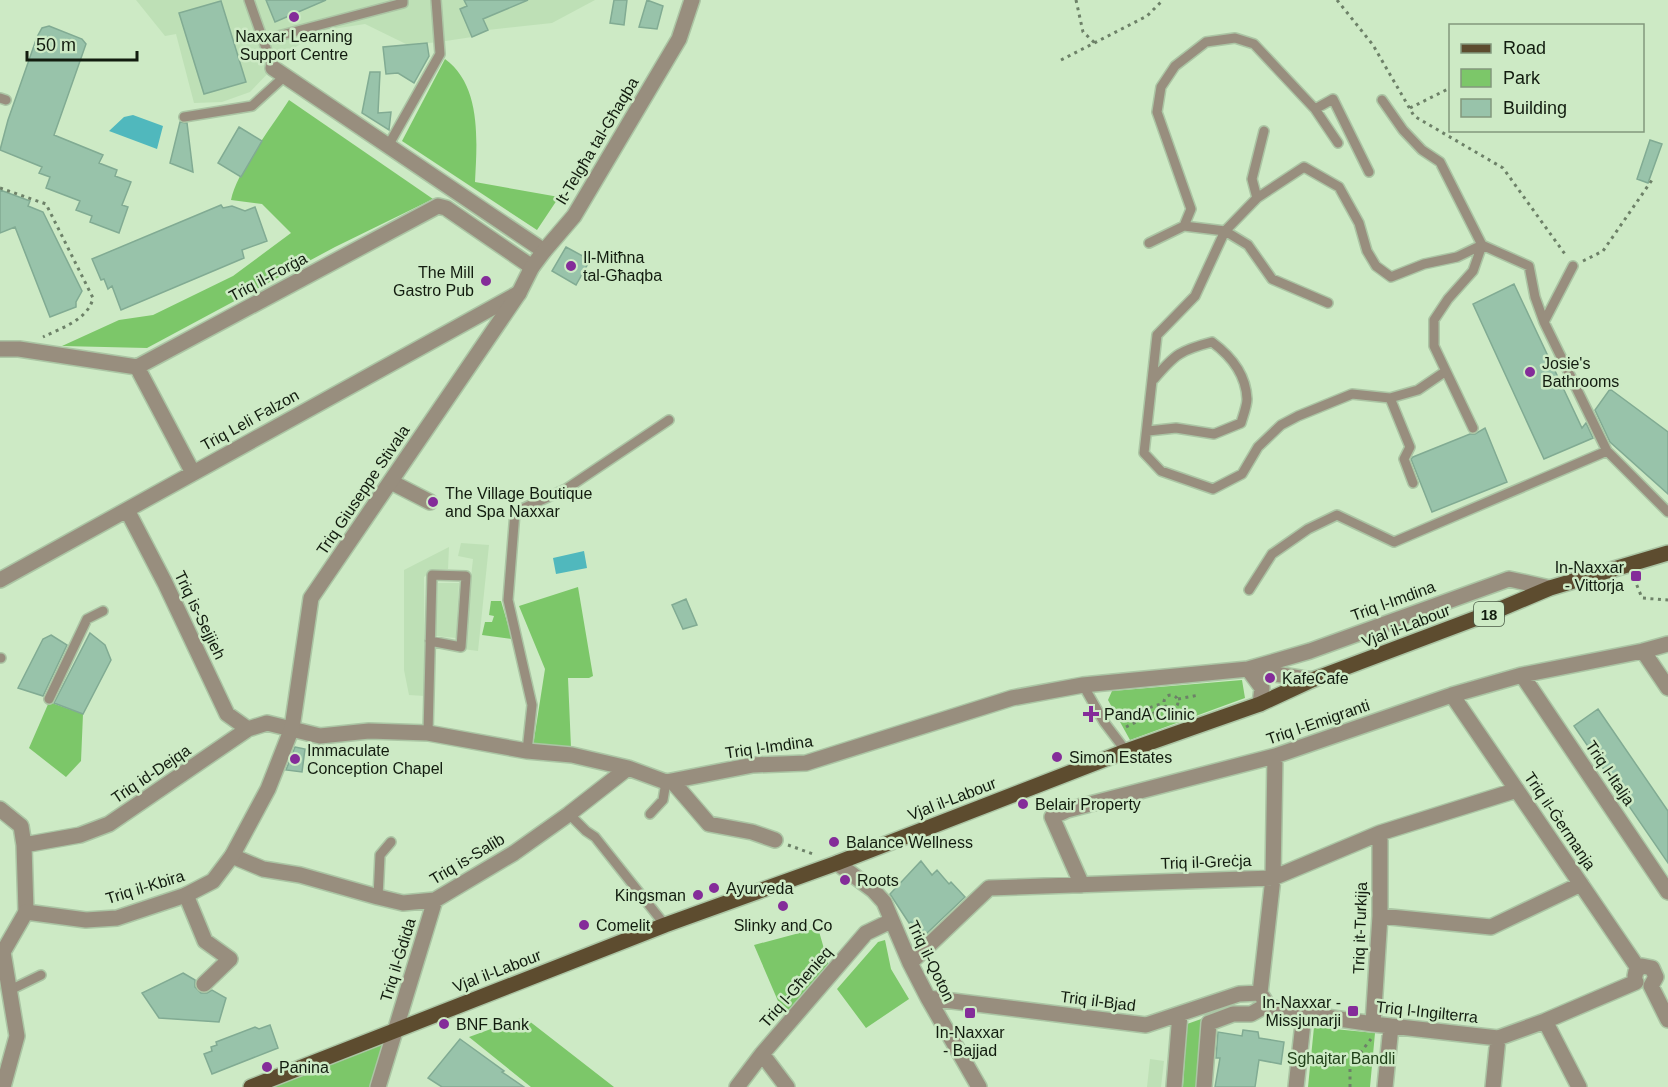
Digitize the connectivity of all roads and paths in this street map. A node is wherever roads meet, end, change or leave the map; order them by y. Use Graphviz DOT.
graph roads {
  1 [pos="249,0"];
  2 [pos="403,0"];
  3 [pos="436,0"];
  4 [pos="692,0"];
  5 [pos="1076,0"];
  6 [pos="1163,0"];
  7 [pos="1337,0"];
  8 [pos="263,40"];
  9 [pos="1095,43"];
  10 [pos="1061,60"];
  11 [pos="279,72"];
  12 [pos="1449,88"];
  13 [pos="1382,100"];
  14 [pos="1410,108"];
  15 [pos="1315,109"];
  16 [pos="184,117"];
  17 [pos="1264,131"];
  18 [pos="1338,143"];
  19 [pos="388,146"];
  20 [pos="1369,172"];
  21 [pos="1652,180"];
  22 [pos="448,186"];
  23 [pos="0,188"];
  24 [pos="1257,198"];
  25 [pos="438,206"];
  26 [pos="1184,226"];
  27 [pos="1225,231"];
  28 [pos="1149,243"];
  29 [pos="1482,245"];
  30 [pos="543,251"];
  31 [pos="1573,266"];
  32 [pos="532,267"];
  33 [pos="519,293"];
  34 [pos="1328,303"];
  35 [pos="1545,322"];
  36 [pos="0,349"];
  37 [pos="19,349"];
  38 [pos="137,367"];
  39 [pos="1446,371"];
  40 [pos="1153,380"];
  41 [pos="1390,398"];
  42 [pos="669,420"];
  43 [pos="1473,428"];
  44 [pos="1148,431"];
  45 [pos="1607,452"];
  46 [pos="193,473"];
  47 [pos="391,482"];
  48 [pos="1413,483"];
  49 [pos="430,502"];
  50 [pos="127,510"];
  51 [pos="1668,512"];
  52 [pos="1668,553"];
  53 [pos="1629,565"];
  54 [pos="0,580"];
  55 [pos="1550,588"];
  56 [pos="1249,590"];
  57 [pos="1668,600"];
  58 [pos="103,611"];
  59 [pos="430,641"];
  60 [pos="1668,644"];
  61 [pos="1643,651"];
  62 [pos="1248,669"];
  63 [pos="1522,675"];
  64 [pos="1312,680"];
  65 [pos="1083,686"];
  66 [pos="1668,688"];
  67 [pos="1199,695"];
  68 [pos="1452,695"];
  69 [pos="49,699"];
  70 [pos="1178,699"];
  71 [pos="1260,704"];
  72 [pos="1165,705"];
  73 [pos="1104,722"];
  74 [pos="1126,727"];
  75 [pos="292,728"];
  76 [pos="248,729"];
  77 [pos="428,733"];
  78 [pos="527,751"];
  79 [pos="1126,751"];
  80 [pos="1275,756"];
  81 [pos="628,768"];
  82 [pos="669,781"];
  83 [pos="1517,790"];
  84 [pos="0,808"];
  85 [pos="569,814"];
  86 [pos="650,814"];
  87 [pos="1380,833"];
  88 [pos="775,840"];
  89 [pos="391,842"];
  90 [pos="24,845"];
  91 [pos="232,856"];
  92 [pos="837,863"];
  93 [pos="1273,878"];
  94 [pos="1581,884"];
  95 [pos="1082,885"];
  96 [pos="1668,892"];
  97 [pos="186,895"];
  98 [pos="378,897"];
  99 [pos="435,900"];
  100 [pos="26,912"];
  101 [pos="1380,916"];
  102 [pos="891,921"];
  103 [pos="665,925"];
  104 [pos="910,963"];
  105 [pos="41,975"];
  106 [pos="1650,975"];
  107 [pos="204,984"];
  108 [pos="8,991"];
  109 [pos="928,998"];
  110 [pos="1264,999"];
  111 [pos="1180,1014"];
  112 [pos="1304,1014"];
  113 [pos="1668,1020"];
  114 [pos="1545,1021"];
  115 [pos="1391,1026"];
  116 [pos="1374,1028"];
  117 [pos="395,1030"];
  118 [pos="1498,1038"];
  119 [pos="762,1054"];
  120 [pos="736,1086"];
  121 [pos="3,1087"];
  122 [pos="251,1087"];
  123 [pos="378,1087"];
  124 [pos="787,1087"];
  125 [pos="979,1087"];
  126 [pos="1174,1087"];
  127 [pos="1204,1087"];
  128 [pos="1296,1087"];
  129 [pos="1350,1087"];
  130 [pos="1386,1087"];
  131 [pos="1493,1087"];
  132 [pos="1579,1087"];
  1 -- 8 [label="lane"];
  2 -- 8 [label="lane"];
  3 -- 19 [label="lane"];
  4 -- 30 [label="street, It-Telgħa tal-Għaqba"];
  5 -- 9 [label="path"];
  6 -- 9 [label="path"];
  7 -- 14 [label="path"];
  8 -- 11 [label="lane"];
  9 -- 10 [label="path"];
  11 -- 16 [label="lane"];
  11 -- 19 [label="street"];
  12 -- 14 [label="path"];
  13 -- 29 [label="lane"];
  14 -- 31 [label="path"];
  15 -- 18 [label="lane"];
  15 -- 20 [label="lane"];
  15 -- 26 [label="lane"];
  17 -- 24 [label="lane"];
  19 -- 22 [label="street"];
  21 -- 31 [label="path"];
  22 -- 25 [label="lane"];
  22 -- 30 [label="street"];
  23 -- 37 [label="path"];
  24 -- 27 [label="lane"];
  24 -- 29 [label="lane"];
  25 -- 32 [label="street"];
  25 -- 38 [label="street, Triq il-Forġa"];
  26 -- 27 [label="lane"];
  26 -- 28 [label="lane"];
  27 -- 34 [label="lane"];
  27 -- 40 [label="lane"];
  29 -- 35 [label="lane"];
  29 -- 39 [label="lane"];
  30 -- 32 [label="street, It-Telgħa tal-Għaqba"];
  31 -- 35 [label="lane"];
  32 -- 33 [label="street, It-Telgħa tal-Għaqba"];
  33 -- 46 [label="street, Triq Leli Falzon"];
  33 -- 47 [label="street, Triq Giuseppe Stivala"];
  35 -- 45 [label="lane"];
  36 -- 37 [label="street"];
  37 -- 38 [label="street"];
  38 -- 46 [label="street"];
  39 -- 41 [label="lane"];
  39 -- 43 [label="lane"];
  40 -- 44 [label="lane"];
  40 -- 44 [label="lane"];
  41 -- 44 [label="lane"];
  41 -- 48 [label="lane"];
  42 -- 78 [label="lane"];
  45 -- 51 [label="lane"];
  45 -- 56 [label="lane"];
  46 -- 50 [label="street, Triq Leli Falzon"];
  47 -- 49 [label="street"];
  47 -- 75 [label="street, Triq Giuseppe Stivala"];
  50 -- 54 [label="street, Triq Leli Falzon"];
  50 -- 76 [label="street, Triq is-Sejjieh"];
  52 -- 53 [label="main road, Vjal il-Labour / 18"];
  53 -- 55 [label="main road, Vjal il-Labour / 18"];
  53 -- 57 [label="path"];
  55 -- 62 [label="street, Triq l-Imdina"];
  55 -- 64 [label="main road, Vjal il-Labour / 18"];
  58 -- 69 [label="lane"];
  59 -- 59 [label="lane"];
  59 -- 77 [label="lane"];
  60 -- 61 [label="street, Triq l-Emigranti"];
  61 -- 63 [label="street, Triq l-Emigranti"];
  61 -- 66 [label="street"];
  62 -- 64 [label="street, Triq l-Imdina"];
  62 -- 65 [label="street, Triq l-Imdina"];
  62 -- 71 [label="street"];
  63 -- 68 [label="street, Triq l-Emigranti"];
  63 -- 96 [label="street, Triq l-Italja"];
  64 -- 71 [label="main road, Vjal il-Labour / 18"];
  65 -- 73 [label="lane"];
  65 -- 82 [label="street, Triq l-Imdina"];
  67 -- 70 [label="path"];
  68 -- 80 [label="street, Triq l-Emigranti"];
  68 -- 83 [label="street, Triq il-Ġermanja"];
  70 -- 72 [label="path"];
  70 -- 72 [label="path"];
  71 -- 79 [label="main road, Vjal il-Labour / 18"];
  72 -- 73 [label="path"];
  72 -- 74 [label="path"];
  73 -- 79 [label="lane"];
  75 -- 76 [label="street, Triq id-Dejqa"];
  75 -- 77 [label="street"];
  75 -- 91 [label="street, Triq il-Kbira"];
  76 -- 90 [label="street, Triq id-Dejqa"];
  77 -- 78 [label="street"];
  78 -- 81 [label="street"];
  79 -- 92 [label="main road, Vjal il-Labour / 18"];
  80 -- 93 [label="street"];
  80 -- 95 [label="street, Triq l-Emigranti"];
  81 -- 82 [label="street"];
  81 -- 85 [label="street, Triq is-Salib"];
  82 -- 86 [label="lane"];
  82 -- 88 [label="street"];
  83 -- 87 [label="street, Triq il-Greċja"];
  83 -- 94 [label="street, Triq il-Ġermanja"];
  84 -- 90 [label="street"];
  85 -- 99 [label="street, Triq is-Salib"];
  85 -- 103 [label="lane"];
  87 -- 93 [label="street, Triq il-Greċja"];
  87 -- 101 [label="street, Triq it-Turkija"];
  88 -- 92 [label="path"];
  89 -- 98 [label="lane"];
  90 -- 100 [label="street"];
  91 -- 97 [label="street, Triq il-Kbira"];
  91 -- 98 [label="street, Triq is-Salib"];
  92 -- 102 [label="street, Triq il-Qoton"];
  92 -- 103 [label="main road, Vjal il-Labour / 18"];
  93 -- 95 [label="street, Triq il-Greċja"];
  93 -- 110 [label="street"];
  94 -- 101 [label="street"];
  94 -- 106 [label="street, Triq il-Ġermanja"];
  95 -- 104 [label="street, Triq il-Greċja"];
  97 -- 100 [label="street, Triq il-Kbira"];
  97 -- 107 [label="street"];
  98 -- 99 [label="street, Triq is-Salib"];
  99 -- 117 [label="street, Triq il-Ġdida"];
  100 -- 108 [label="street"];
  101 -- 116 [label="street, Triq it-Turkija"];
  102 -- 104 [label="street, Triq il-Qoton"];
  102 -- 119 [label="street, Triq l-Għenieq"];
  103 -- 117 [label="main road, Vjal il-Labour / 18"];
  104 -- 109 [label="street, Triq il-Qoton"];
  105 -- 108 [label="lane"];
  106 -- 113 [label="street, Triq il-Ġermanja"];
  106 -- 114 [label="street, Triq l-Ingilterra"];
  108 -- 121 [label="street"];
  109 -- 111 [label="street, Triq il-Bjad"];
  109 -- 125 [label="street, Triq il-Qoton"];
  110 -- 111 [label="street, Triq il-Bjad"];
  110 -- 112 [label="street, Triq l-Ingilterra"];
  110 -- 127 [label="street"];
  111 -- 126 [label="street"];
  112 -- 116 [label="street, Triq l-Ingilterra"];
  112 -- 128 [label="street"];
  114 -- 118 [label="street, Triq l-Ingilterra"];
  114 -- 132 [label="street"];
  115 -- 116 [label="street, Triq l-Ingilterra"];
  115 -- 118 [label="street, Triq l-Ingilterra"];
  115 -- 130 [label="street"];
  116 -- 129 [label="path"];
  117 -- 122 [label="main road, Vjal il-Labour / 18"];
  117 -- 123 [label="street, Triq il-Ġdida"];
  118 -- 131 [label="street"];
  119 -- 120 [label="street, Triq l-Għenieq"];
  119 -- 124 [label="street"];
}
